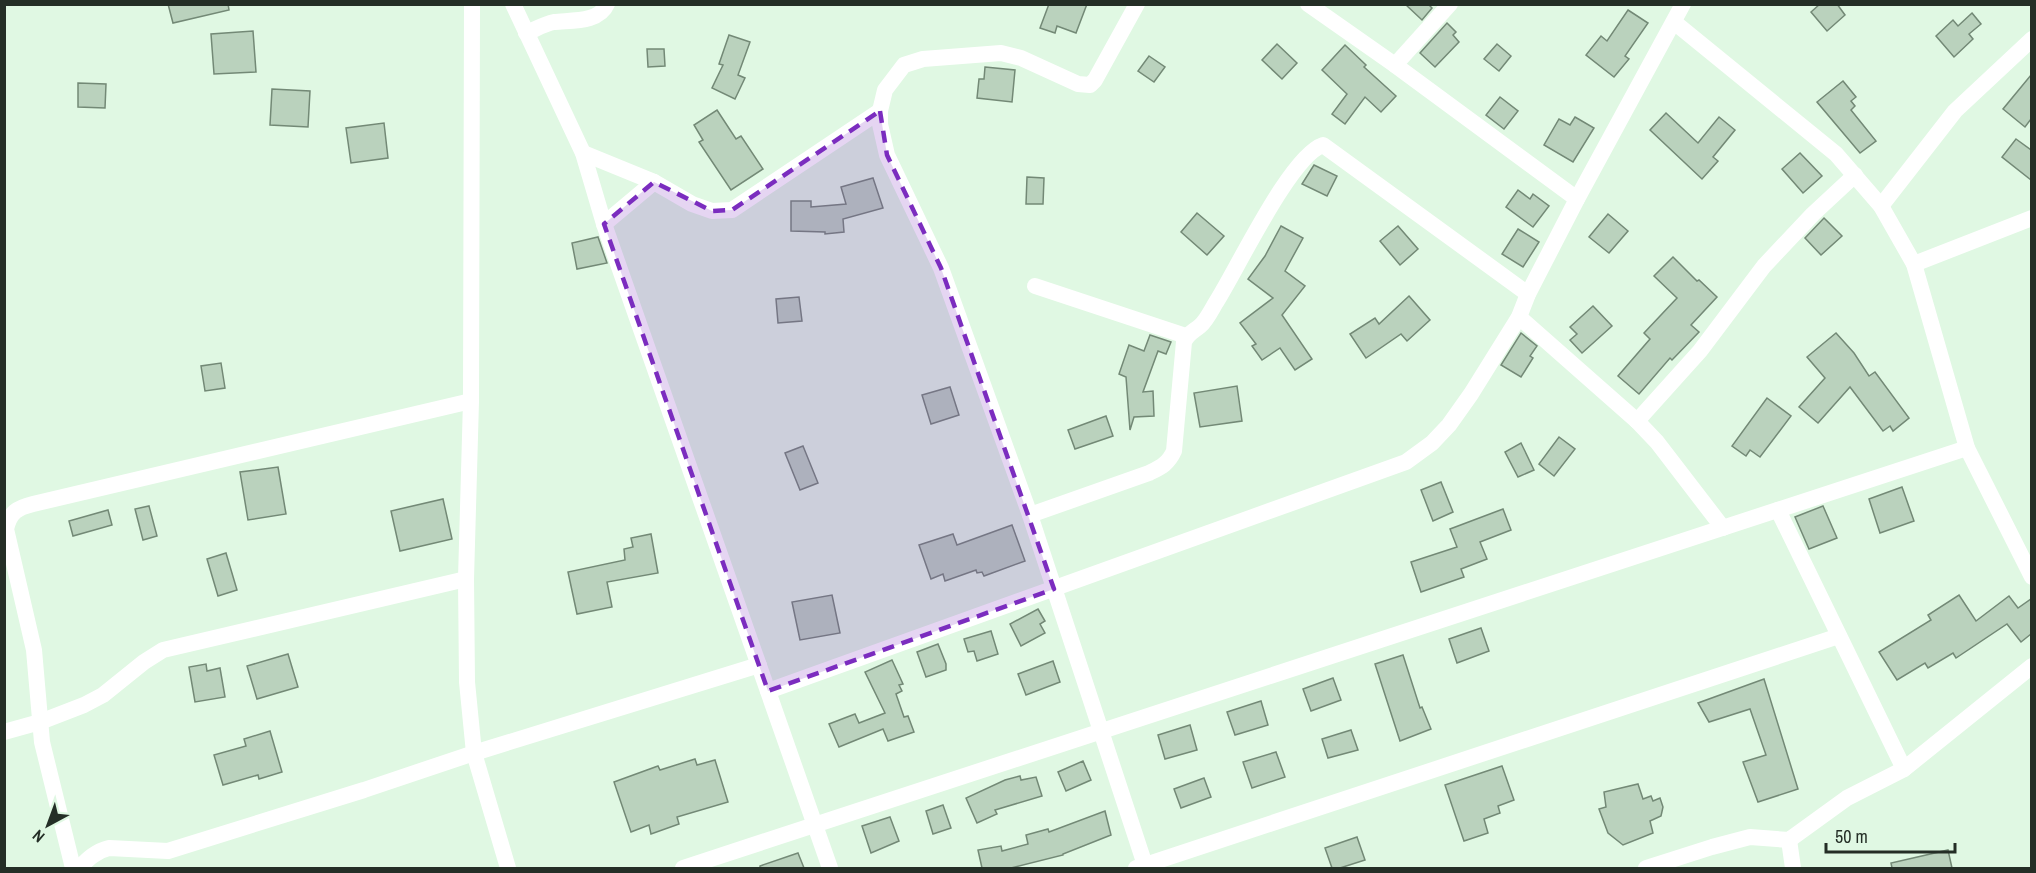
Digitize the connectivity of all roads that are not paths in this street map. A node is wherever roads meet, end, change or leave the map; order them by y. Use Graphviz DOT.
graph roads {
  1 [pos="472,4"];
  2 [pos="513,4"];
  3 [pos="607,4"];
  4 [pos="1137,4"];
  5 [pos="1308,4"];
  6 [pos="1450,4"];
  7 [pos="1683,4"];
  8 [pos="1674,22"];
  9 [pos="526,33"];
  10 [pos="2031,39"];
  11 [pos="1395,65"];
  12 [pos="880,111"];
  13 [pos="583,153"];
  14 [pos="1855,175"];
  15 [pos="654,182"];
  16 [pos="1577,199"];
  17 [pos="1881,206"];
  18 [pos="2031,218"];
  19 [pos="604,224"];
  20 [pos="1914,264"];
  21 [pos="1035,286"];
  22 [pos="1528,294"];
  23 [pos="1519,317"];
  24 [pos="1186,336"];
  25 [pos="471,401"];
  26 [pos="1637,421"];
  27 [pos="1967,448"];
  28 [pos="1778,510"];
  29 [pos="1030,515"];
  30 [pos="1723,528"];
  31 [pos="2031,577"];
  32 [pos="466,579"];
  33 [pos="1054,589"];
  34 [pos="1839,636"];
  35 [pos="759,665"];
  36 [pos="2031,666"];
  37 [pos="768,691"];
  38 [pos="40,723"];
  39 [pos="4,732"];
  40 [pos="1101,732"];
  41 [pos="474,753"];
  42 [pos="1904,769"];
  43 [pos="815,825"];
  44 [pos="1789,840"];
  45 [pos="1142,867"];
  46 [pos="73,868"];
  47 [pos="79,868"];
  48 [pos="508,868"];
  49 [pos="683,868"];
  50 [pos="830,868"];
  51 [pos="1646,868"];
  52 [pos="1792,868"];
  1 -- 25 [label="street"];
  2 -- 9 [label="street"];
  3 -- 9 [label="street"];
  4 -- 12 [label="street"];
  5 -- 11 [label="street"];
  6 -- 11 [label="street"];
  7 -- 8 [label="street"];
  8 -- 14 [label="street"];
  8 -- 16 [label="street"];
  9 -- 13 [label="street"];
  10 -- 17 [label="street"];
  11 -- 16 [label="street"];
  12 -- 15 [label="street"];
  12 -- 29 [label="street"];
  13 -- 15 [label="street"];
  13 -- 19 [label="street"];
  14 -- 17 [label="street"];
  14 -- 26 [label="street"];
  15 -- 19 [label="street"];
  16 -- 22 [label="street"];
  17 -- 20 [label="street"];
  18 -- 20 [label="street"];
  19 -- 35 [label="street"];
  20 -- 27 [label="street"];
  21 -- 24 [label="street"];
  22 -- 23 [label="street"];
  22 -- 24 [label="street"];
  23 -- 26 [label="street"];
  23 -- 33 [label="street"];
  24 -- 29 [label="street"];
  25 -- 32 [label="street"];
  25 -- 38 [label="street"];
  26 -- 30 [label="street"];
  27 -- 28 [label="street"];
  27 -- 31 [label="street"];
  28 -- 30 [label="street"];
  28 -- 34 [label="street"];
  29 -- 33 [label="street"];
  30 -- 40 [label="street"];
  32 -- 38 [label="street"];
  32 -- 41 [label="street"];
  33 -- 37 [label="street"];
  33 -- 40 [label="street"];
  34 -- 42 [label="street"];
  34 -- 45 [label="street"];
  35 -- 37 [label="street"];
  35 -- 41 [label="street"];
  36 -- 42 [label="street"];
  37 -- 43 [label="street"];
  38 -- 39 [label="street"];
  38 -- 46 [label="street"];
  40 -- 43 [label="street"];
  40 -- 45 [label="street"];
  41 -- 47 [label="street"];
  41 -- 48 [label="street"];
  42 -- 44 [label="street"];
  43 -- 49 [label="street"];
  43 -- 50 [label="street"];
  44 -- 51 [label="street"];
  44 -- 52 [label="street"];
}
